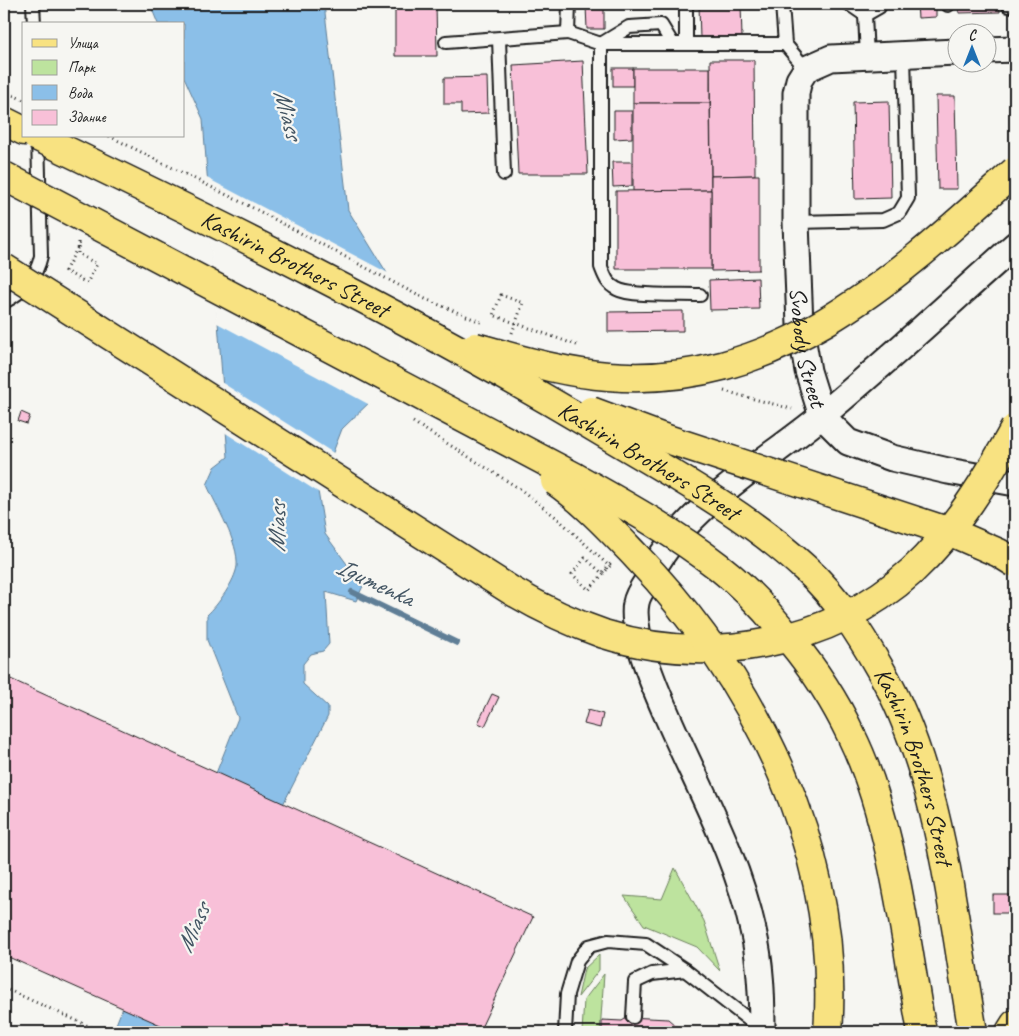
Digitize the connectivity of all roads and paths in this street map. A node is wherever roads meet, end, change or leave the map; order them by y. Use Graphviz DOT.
graph roads {
  1 [pos="33,4"];
  2 [pos="569,4"];
  3 [pos="686,4"];
  4 [pos="782,4"];
  5 [pos="849,4"];
  6 [pos="879,4"];
  7 [pos="865,15"];
  8 [pos="34,22"];
  9 [pos="568,33"];
  10 [pos="499,39"];
  11 [pos="446,42"];
  12 [pos="672,43"];
  13 [pos="686,43"];
  14 [pos="601,44"];
  15 [pos="785,44"];
  16 [pos="1015,49"];
  17 [pos="996,50"];
  18 [pos="946,53"];
  19 [pos="904,56"];
  20 [pos="867,57"];
  21 [pos="806,69"];
  22 [pos="4,91"];
  23 [pos="22,99"];
  24 [pos="4,121"];
  25 [pos="22,129"];
  26 [pos="37,138"];
  27 [pos="41,138"];
  28 [pos="113,138"];
  29 [pos="1015,171"];
  30 [pos="504,174"];
  31 [pos="4,176"];
  32 [pos="796,222"];
  33 [pos="1015,245"];
  34 [pos="89,248"];
  35 [pos="78,254"];
  36 [pos="4,268"];
  37 [pos="700,295"];
  38 [pos="4,302"];
  39 [pos="514,323"];
  40 [pos="488,324"];
  41 [pos="504,330"];
  42 [pos="512,333"];
  43 [pos="435,336"];
  44 [pos="521,336"];
  45 [pos="566,347"];
  46 [pos="585,350"];
  47 [pos="528,388"];
  48 [pos="822,416"];
  49 [pos="411,420"];
  50 [pos="1015,428"];
  51 [pos="484,430"];
  52 [pos="1015,483"];
  53 [pos="1015,563"];
  54 [pos="602,573"];
  55 [pos="685,970"];
  56 [pos="4,988"];
  57 [pos="633,1017"];
  58 [pos="1015,1024"];
  59 [pos="762,1031"];
  60 [pos="102,1032"];
  61 [pos="565,1032"];
  62 [pos="828,1032"];
  63 [pos="922,1032"];
  64 [pos="972,1032"];
  65 [pos="1010,1032"];
  1 -- 8 [label="lane"];
  2 -- 9 [label="lane"];
  3 -- 13 [label="lane"];
  4 -- 15 [label="lane"];
  5 -- 7 [label="lane"];
  6 -- 7 [label="lane"];
  7 -- 20 [label="lane"];
  9 -- 10 [label="lane"];
  9 -- 14 [label="lane"];
  10 -- 11 [label="lane"];
  10 -- 30 [label="lane"];
  12 -- 13 [label="lane"];
  12 -- 14 [label="lane"];
  12 -- 14 [label="lane"];
  13 -- 15 [label="lane"];
  14 -- 37 [label="lane"];
  15 -- 21 [label="lane"];
  16 -- 17 [label="street"];
  18 -- 19 [label="street"];
  19 -- 20 [label="street"];
  19 -- 32 [label="lane"];
  20 -- 21 [label="street"];
  21 -- 32 [label="street, Svobody Street"];
  22 -- 23 [label="path"];
  24 -- 25 [label="main road"];
  26 -- 38 [label="lane"];
  27 -- 43 [label="main road, Kashirin Brothers Street, bridge"];
  28 -- 40 [label="path, bridge"];
  29 -- 43 [label="main road, bridge"];
  31 -- 51 [label="main road, Kashirin Brothers Street, bridge"];
  32 -- 48 [label="street, Svobody Street"];
  33 -- 48 [label="street"];
  34 -- 35 [label="path"];
  36 -- 50 [label="main road, bridge"];
  39 -- 42 [label="path"];
  41 -- 42 [label="path"];
  42 -- 44 [label="path"];
  43 -- 47 [label="main road, Kashirin Brothers Street, bridge"];
  45 -- 46 [label="path"];
  47 -- 53 [label="main road, bridge"];
  47 -- 64 [label="main road, Kashirin Brothers Street, bridge"];
  48 -- 52 [label="street, Svobody Street"];
  48 -- 59 [label="street"];
  49 -- 54 [label="path, bridge"];
  51 -- 62 [label="main road, bridge"];
  51 -- 63 [label="main road, Kashirin Brothers Street, bridge"];
  55 -- 57 [label="lane"];
  55 -- 59 [label="lane"];
  55 -- 61 [label="lane"];
  56 -- 60 [label="path"];
  58 -- 65 [label="main road"];
}
